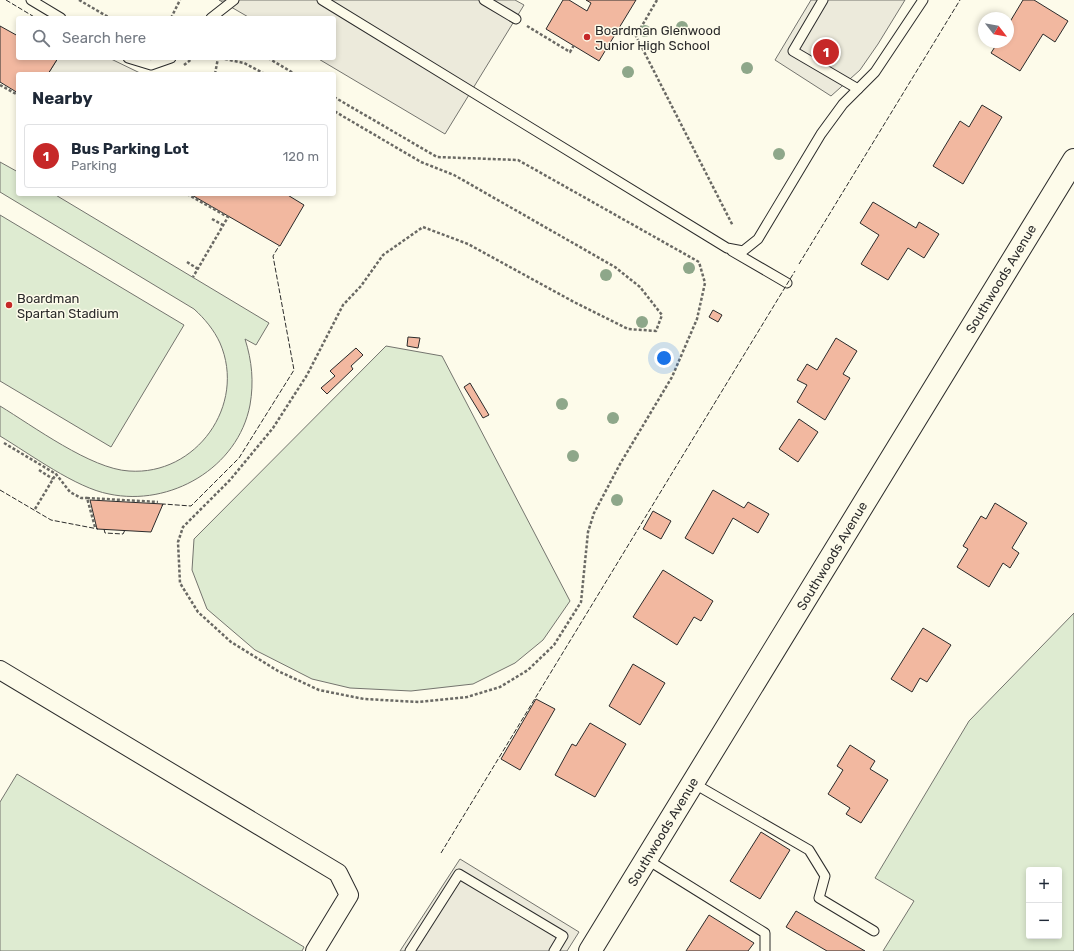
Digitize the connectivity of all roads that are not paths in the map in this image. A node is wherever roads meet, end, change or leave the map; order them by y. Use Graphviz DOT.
graph roads {
  1 [pos="31,0"];
  2 [pos="222,0"];
  3 [pos="234,0"];
  4 [pos="322,0"];
  5 [pos="484,0"];
  6 [pos="823,0"];
  7 [pos="922,0"];
  8 [pos="58,16"];
  9 [pos="212,16"];
  10 [pos="212,16"];
  11 [pos="516,19"];
  12 [pos="135,60"];
  13 [pos="165,60"];
  14 [pos="858,89"];
  15 [pos="1074,160"];
  16 [pos="727,248"];
  17 [pos="787,283"];
  18 [pos="0,670"];
  19 [pos="693,783"];
  20 [pos="646,860"];
  21 [pos="874,931"];
  22 [pos="315,951"];
  23 [pos="410,951"];
  24 [pos="554,951"];
  25 [pos="590,951"];
  26 [pos="765,951"];
  1 -- 8 [label="lane"];
  2 -- 9 [label="lane"];
  3 -- 10 [label="lane"];
  4 -- 16 [label="lane"];
  5 -- 11 [label="lane"];
  6 -- 14 [label="lane"];
  7 -- 14 [label="lane"];
  12 -- 13 [label="lane"];
  14 -- 16 [label="lane"];
  15 -- 19 [label="street, Southwoods Avenue"];
  16 -- 17 [label="lane"];
  18 -- 22 [label="street"];
  19 -- 20 [label="street, Southwoods Avenue"];
  19 -- 21 [label="lane"];
  20 -- 25 [label="street, Southwoods Avenue"];
  20 -- 26 [label="lane"];
  23 -- 24 [label="lane"];
}
